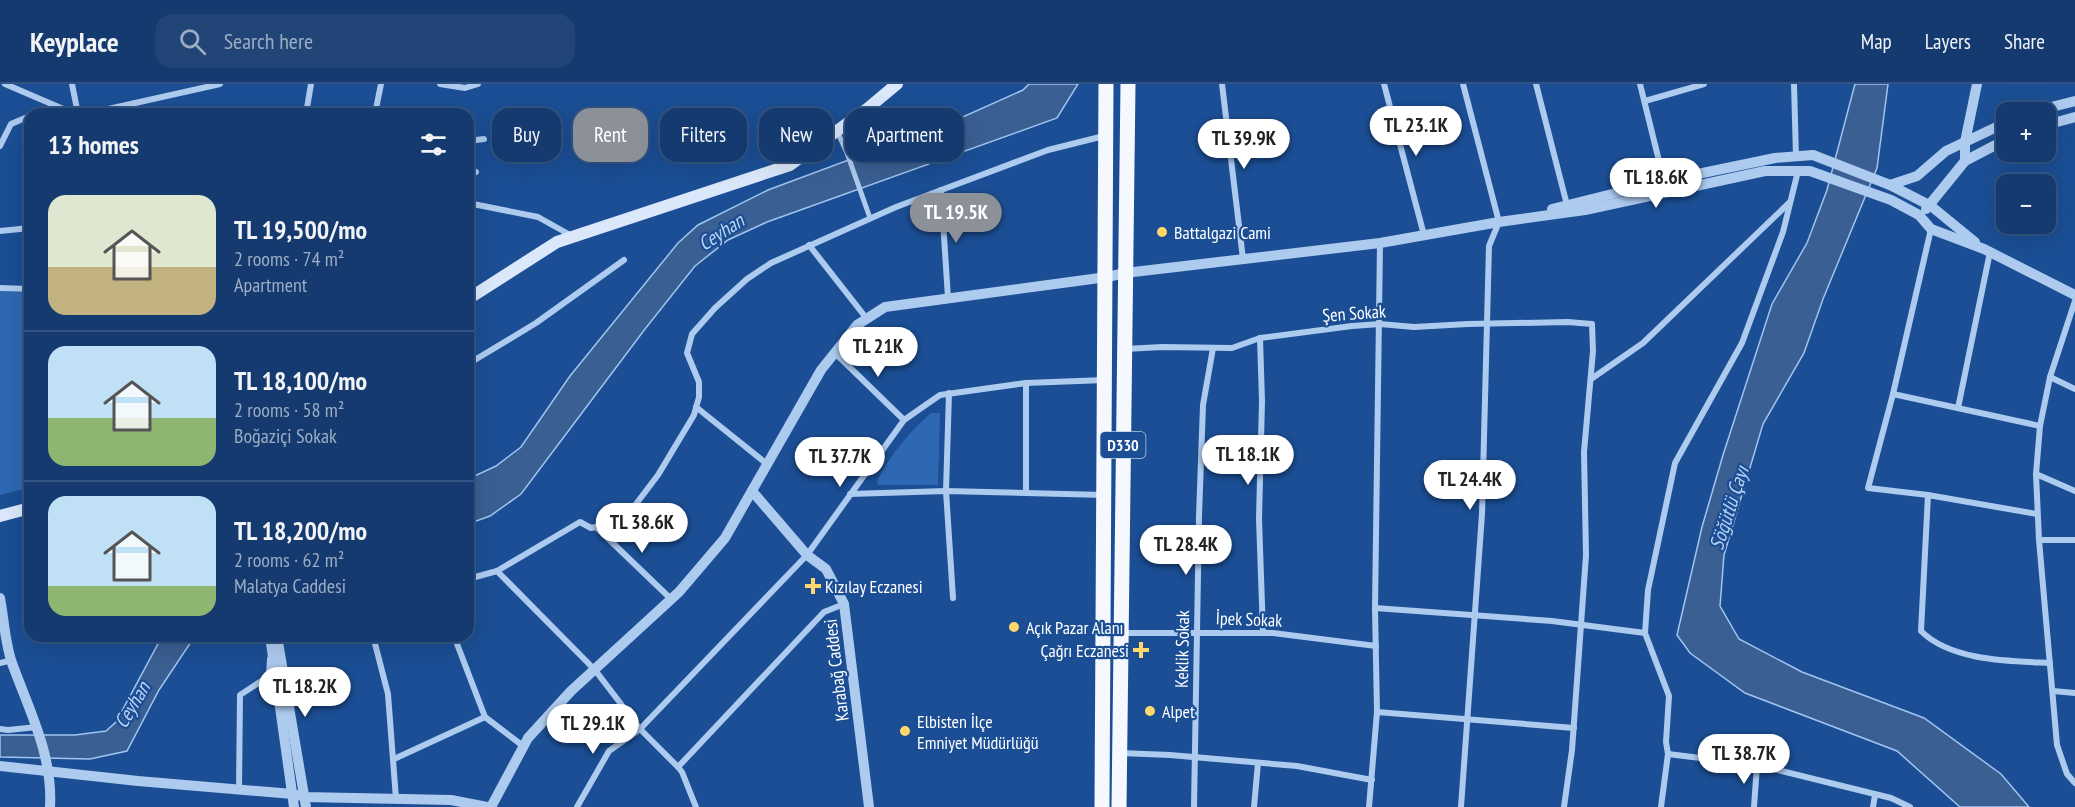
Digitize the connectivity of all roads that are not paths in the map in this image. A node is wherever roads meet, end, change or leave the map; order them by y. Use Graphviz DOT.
graph roads {
  1 [pos="5,84"];
  2 [pos="72,84"];
  3 [pos="220,84"];
  4 [pos="311,84"];
  5 [pos="381,84"];
  6 [pos="440,84"];
  7 [pos="478,84"];
  8 [pos="897,84"];
  9 [pos="1106,84"];
  10 [pos="1128,84"];
  11 [pos="1222,84"];
  12 [pos="1384,84"];
  13 [pos="1463,84"];
  14 [pos="1536,84"];
  15 [pos="1640,84"];
  16 [pos="1704,84"];
  17 [pos="1794,84"];
  18 [pos="1977,84"];
  19 [pos="1645,101"];
  20 [pos="2075,101"];
  21 [pos="55,105"];
  22 [pos="2056,106"];
  23 [pos="48,108"];
  24 [pos="62,108"];
  25 [pos="75,108"];
  26 [pos="113,108"];
  27 [pos="307,108"];
  28 [pos="376,108"];
  29 [pos="2075,117"];
  30 [pos="24,119"];
  31 [pos="2056,122"];
  32 [pos="1996,127"];
  33 [pos="837,131"];
  34 [pos="1105,136"];
  35 [pos="484,139"];
  36 [pos="474,140"];
  37 [pos="1965,142"];
  38 [pos="1996,145"];
  39 [pos="0,146"];
  40 [pos="1796,157"];
  41 [pos="1965,162"];
  42 [pos="1798,171"];
  43 [pos="1664,181"];
  44 [pos="1890,185"];
  45 [pos="941,190"];
  46 [pos="1790,201"];
  47 [pos="474,204"];
  48 [pos="1568,205"];
  49 [pos="1931,206"];
  50 [pos="1919,215"];
  51 [pos="870,218"];
  52 [pos="1499,222"];
  53 [pos="24,229"];
  54 [pos="1931,229"];
  55 [pos="0,231"];
  56 [pos="1424,235"];
  57 [pos="573,236"];
  58 [pos="1380,243"];
  59 [pos="809,246"];
  60 [pos="1987,251"];
  61 [pos="1243,259"];
  62 [pos="624,260"];
  63 [pos="1125,273"];
  64 [pos="1107,277"];
  65 [pos="0,288"];
  66 [pos="24,289"];
  67 [pos="474,295"];
  68 [pos="2075,295"];
  69 [pos="948,298"];
  70 [pos="2075,301"];
  71 [pos="867,319"];
  72 [pos="1487,323"];
  73 [pos="1380,324"];
  74 [pos="1260,338"];
  75 [pos="1214,348"];
  76 [pos="1124,349"];
  77 [pos="835,353"];
  78 [pos="474,360"];
  79 [pos="2050,377"];
  80 [pos="1591,379"];
  81 [pos="1105,380"];
  82 [pos="1026,383"];
  83 [pos="2075,389"];
  84 [pos="949,393"];
  85 [pos="1893,394"];
  86 [pos="696,407"];
  87 [pos="1958,408"];
  88 [pos="904,420"];
  89 [pos="2040,426"];
  90 [pos="767,464"];
  91 [pos="2036,474"];
  92 [pos="752,491"];
  93 [pos="946,491"];
  94 [pos="2075,491"];
  95 [pos="1026,493"];
  96 [pos="850,494"];
  97 [pos="1104,495"];
  98 [pos="1928,495"];
  99 [pos="24,510"];
  100 [pos="2037,514"];
  101 [pos="0,516"];
  102 [pos="596,527"];
  103 [pos="2039,540"];
  104 [pos="2075,540"];
  105 [pos="807,555"];
  106 [pos="496,571"];
  107 [pos="474,577"];
  108 [pos="0,598"];
  109 [pos="953,598"];
  110 [pos="671,599"];
  111 [pos="844,604"];
  112 [pos="1375,608"];
  113 [pos="1475,615"];
  114 [pos="1582,626"];
  115 [pos="1197,632"];
  116 [pos="1121,633"];
  117 [pos="1263,633"];
  118 [pos="1645,633"];
  119 [pos="275,642"];
  120 [pos="277,642"];
  121 [pos="277,642"];
  122 [pos="375,642"];
  123 [pos="456,642"];
  124 [pos="1376,646"];
  125 [pos="12,660"];
  126 [pos="0,663"];
  127 [pos="2050,663"];
  128 [pos="595,669"];
  129 [pos="2053,691"];
  130 [pos="2075,693"];
  131 [pos="1377,712"];
  132 [pos="484,717"];
  133 [pos="1467,719"];
  134 [pos="38,727"];
  135 [pos="1574,728"];
  136 [pos="0,729"];
  137 [pos="640,729"];
  138 [pos="523,746"];
  139 [pos="1119,753"];
  140 [pos="1668,754"];
  141 [pos="1195,758"];
  142 [pos="394,759"];
  143 [pos="1258,763"];
  144 [pos="46,765"];
  145 [pos="1758,765"];
  146 [pos="0,766"];
  147 [pos="678,767"];
  148 [pos="1372,780"];
  149 [pos="2075,783"];
  150 [pos="239,790"];
  151 [pos="293,794"];
  152 [pos="1875,795"];
  153 [pos="396,799"];
  154 [pos="306,802"];
  155 [pos="383,803"];
  156 [pos="50,807"];
  157 [pos="294,807"];
  158 [pos="489,807"];
  159 [pos="577,807"];
  160 [pos="696,807"];
  161 [pos="869,807"];
  162 [pos="1102,807"];
  163 [pos="1119,807"];
  164 [pos="1194,807"];
  165 [pos="1254,807"];
  166 [pos="1369,807"];
  167 [pos="1461,807"];
  168 [pos="1564,807"];
  169 [pos="1661,807"];
  170 [pos="1754,807"];
  171 [pos="1873,807"];
  172 [pos="1910,807"];
  1 -- 21 [label="street"];
  2 -- 25 [label="street"];
  3 -- 26 [label="street"];
  4 -- 27 [label="street"];
  5 -- 28 [label="street"];
  6 -- 7 [label="street"];
  8 -- 33 [label="main road"];
  9 -- 34 [label="main road, D330"];
  10 -- 63 [label="main road, D330"];
  11 -- 61 [label="street"];
  12 -- 56 [label="street"];
  13 -- 52 [label="street"];
  14 -- 48 [label="street"];
  15 -- 19 [label="street"];
  16 -- 19 [label="street"];
  17 -- 40 [label="street"];
  18 -- 37 [label="street"];
  19 -- 43 [label="street"];
  20 -- 22 [label="street"];
  21 -- 23 [label="street"];
  21 -- 24 [label="street"];
  29 -- 31 [label="street"];
  30 -- 39 [label="street"];
  32 -- 37 [label="street"];
  33 -- 51 [label="street"];
  33 -- 57 [label="main road"];
  34 -- 45 [label="street"];
  34 -- 64 [label="main road, D330"];
  35 -- 36 [label="street"];
  37 -- 41 [label="street"];
  37 -- 44 [label="street"];
  38 -- 41 [label="street"];
  40 -- 43 [label="street"];
  40 -- 44 [label="street"];
  41 -- 49 [label="street"];
  42 -- 46 [label="street"];
  42 -- 50 [label="street"];
  42 -- 52 [label="street"];
  43 -- 48 [label="street"];
  44 -- 49 [label="street"];
  45 -- 51 [label="street"];
  45 -- 69 [label="street"];
  46 -- 80 [label="street"];
  46 -- 118 [label="street"];
  47 -- 57 [label="street"];
  48 -- 52 [label="street"];
  49 -- 50 [label="street"];
  49 -- 60 [label="street"];
  50 -- 54 [label="street"];
  51 -- 59 [label="street"];
  52 -- 56 [label="street"];
  52 -- 72 [label="street"];
  53 -- 55 [label="street"];
  54 -- 60 [label="street"];
  54 -- 85 [label="street"];
  56 -- 58 [label="street"];
  57 -- 67 [label="main road"];
  58 -- 61 [label="street"];
  58 -- 73 [label="street"];
  59 -- 71 [label="street"];
  59 -- 86 [label="street"];
  60 -- 68 [label="street"];
  60 -- 87 [label="street"];
  61 -- 63 [label="street"];
  62 -- 78 [label="street"];
  63 -- 64 [label="street"];
  63 -- 76 [label="main road, D330"];
  64 -- 69 [label="street"];
  64 -- 81 [label="main road, D330"];
  65 -- 66 [label="street"];
  69 -- 71 [label="street"];
  70 -- 79 [label="street"];
  71 -- 77 [label="street"];
  72 -- 73 [label="street, Şen Sokak"];
  72 -- 80 [label="street, Şen Sokak"];
  72 -- 113 [label="street"];
  73 -- 74 [label="street, Şen Sokak"];
  73 -- 112 [label="street"];
  74 -- 75 [label="street, Şen Sokak"];
  74 -- 117 [label="street"];
  75 -- 76 [label="street, Şen Sokak"];
  75 -- 115 [label="street, Keklik Sokak"];
  76 -- 116 [label="main road, D330"];
  77 -- 88 [label="street"];
  77 -- 90 [label="street"];
  79 -- 83 [label="street"];
  79 -- 89 [label="street"];
  80 -- 114 [label="street"];
  81 -- 82 [label="street"];
  81 -- 97 [label="main road, D330"];
  82 -- 84 [label="street"];
  82 -- 95 [label="street"];
  84 -- 88 [label="street"];
  84 -- 93 [label="street"];
  85 -- 87 [label="street"];
  85 -- 98 [label="street"];
  86 -- 90 [label="street"];
  86 -- 102 [label="street"];
  87 -- 89 [label="street"];
  88 -- 96 [label="street"];
  89 -- 91 [label="street"];
  90 -- 92 [label="street"];
  91 -- 94 [label="street"];
  91 -- 100 [label="street"];
  92 -- 105 [label="street, Karabağ Caddesi"];
  92 -- 110 [label="street"];
  93 -- 95 [label="street"];
  93 -- 96 [label="street"];
  93 -- 109 [label="street"];
  95 -- 97 [label="street"];
  96 -- 105 [label="street"];
  97 -- 162 [label="main road, D330"];
  98 -- 100 [label="street"];
  98 -- 127 [label="street"];
  99 -- 101 [label="main road"];
  100 -- 103 [label="street"];
  102 -- 106 [label="street"];
  102 -- 110 [label="street"];
  103 -- 104 [label="street"];
  103 -- 127 [label="street"];
  105 -- 111 [label="street, Karabağ Caddesi"];
  105 -- 137 [label="street"];
  106 -- 107 [label="street"];
  106 -- 128 [label="street"];
  108 -- 125 [label="street"];
  110 -- 128 [label="street"];
  111 -- 147 [label="street"];
  111 -- 161 [label="street, Karabağ Caddesi"];
  112 -- 113 [label="street"];
  112 -- 124 [label="street"];
  113 -- 114 [label="street"];
  113 -- 133 [label="street"];
  114 -- 118 [label="street"];
  114 -- 135 [label="street"];
  115 -- 116 [label="street, İpek Sokak"];
  115 -- 117 [label="street, İpek Sokak"];
  115 -- 141 [label="street, Keklik Sokak"];
  116 -- 139 [label="main road, D330"];
  117 -- 124 [label="street, İpek Sokak"];
  118 -- 140 [label="street"];
  119 -- 150 [label="street"];
  120 -- 151 [label="street"];
  121 -- 154 [label="street"];
  122 -- 142 [label="street"];
  123 -- 132 [label="street"];
  124 -- 131 [label="street"];
  125 -- 126 [label="street"];
  125 -- 134 [label="street"];
  127 -- 129 [label="street"];
  128 -- 137 [label="street"];
  128 -- 138 [label="street"];
  129 -- 130 [label="street"];
  129 -- 149 [label="street"];
  131 -- 133 [label="street"];
  131 -- 148 [label="street"];
  132 -- 138 [label="street"];
  132 -- 142 [label="street"];
  133 -- 135 [label="street"];
  133 -- 167 [label="street"];
  134 -- 136 [label="street"];
  134 -- 144 [label="street"];
  135 -- 168 [label="street"];
  137 -- 147 [label="street"];
  137 -- 159 [label="street"];
  138 -- 158 [label="street"];
  139 -- 141 [label="street"];
  139 -- 163 [label="main road, D330"];
  140 -- 145 [label="street"];
  140 -- 169 [label="street"];
  141 -- 143 [label="street"];
  141 -- 164 [label="street, Keklik Sokak"];
  142 -- 153 [label="street"];
  143 -- 148 [label="street"];
  143 -- 165 [label="street"];
  144 -- 146 [label="street"];
  144 -- 150 [label="street"];
  144 -- 156 [label="street"];
  145 -- 152 [label="street"];
  145 -- 170 [label="street"];
  147 -- 160 [label="street"];
  148 -- 166 [label="street"];
  150 -- 151 [label="street"];
  151 -- 154 [label="street"];
  151 -- 157 [label="street"];
  152 -- 171 [label="street"];
  152 -- 172 [label="street"];
  153 -- 155 [label="street"];
  153 -- 158 [label="street"];
  154 -- 155 [label="street"];
}
